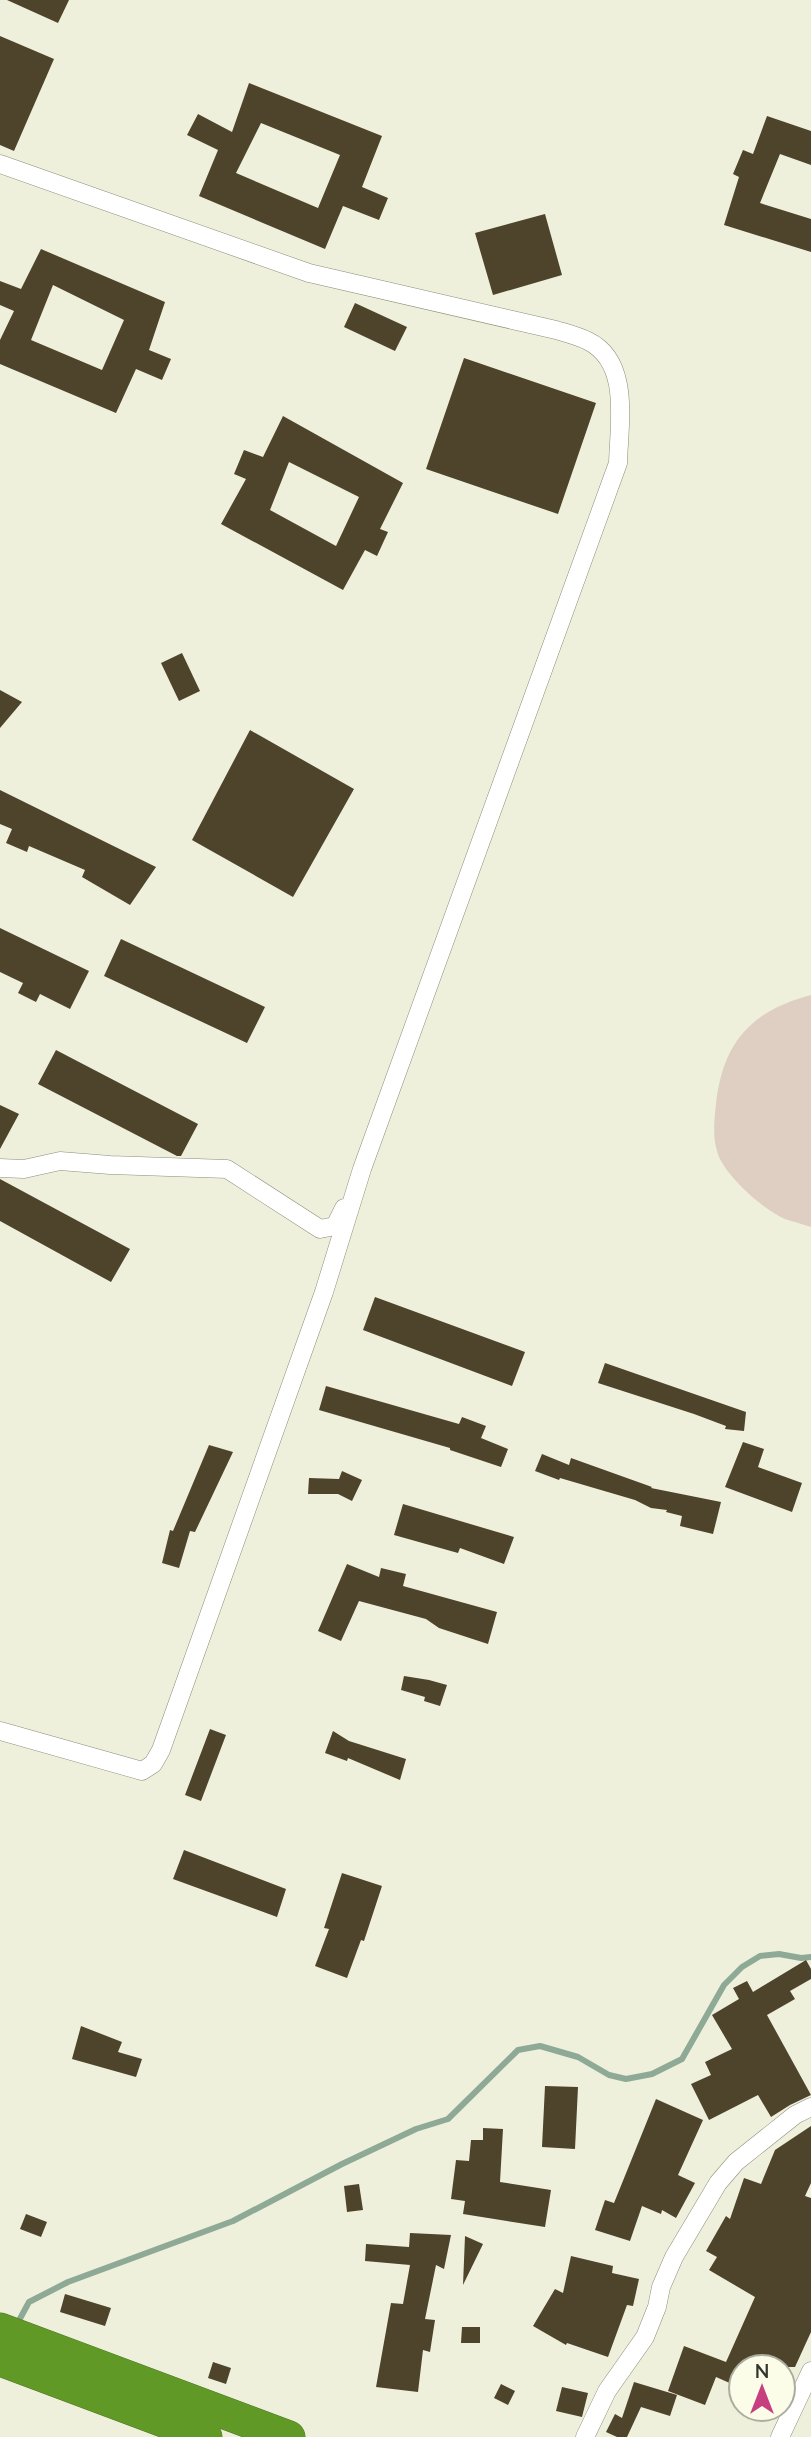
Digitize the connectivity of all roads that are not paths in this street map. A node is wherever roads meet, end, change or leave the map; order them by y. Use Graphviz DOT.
graph roads {
  1 [pos="0,164"];
  2 [pos="0,1168"];
  3 [pos="362,1170"];
  4 [pos="0,1731"];
  5 [pos="811,2107"];
  6 [pos="0,2329"];
  7 [pos="17,2356"];
  8 [pos="811,2371"];
  9 [pos="206,2437"];
  10 [pos="289,2437"];
  11 [pos="585,2437"];
  12 [pos="780,2437"];
  1 -- 3 [label="street"];
  2 -- 3 [label="street"];
  3 -- 4 [label="street"];
  5 -- 11 [label="street"];
  6 -- 7 [label="highway"];
  7 -- 9 [label="highway"];
  7 -- 10 [label="highway"];
  8 -- 12 [label="street"];
}
